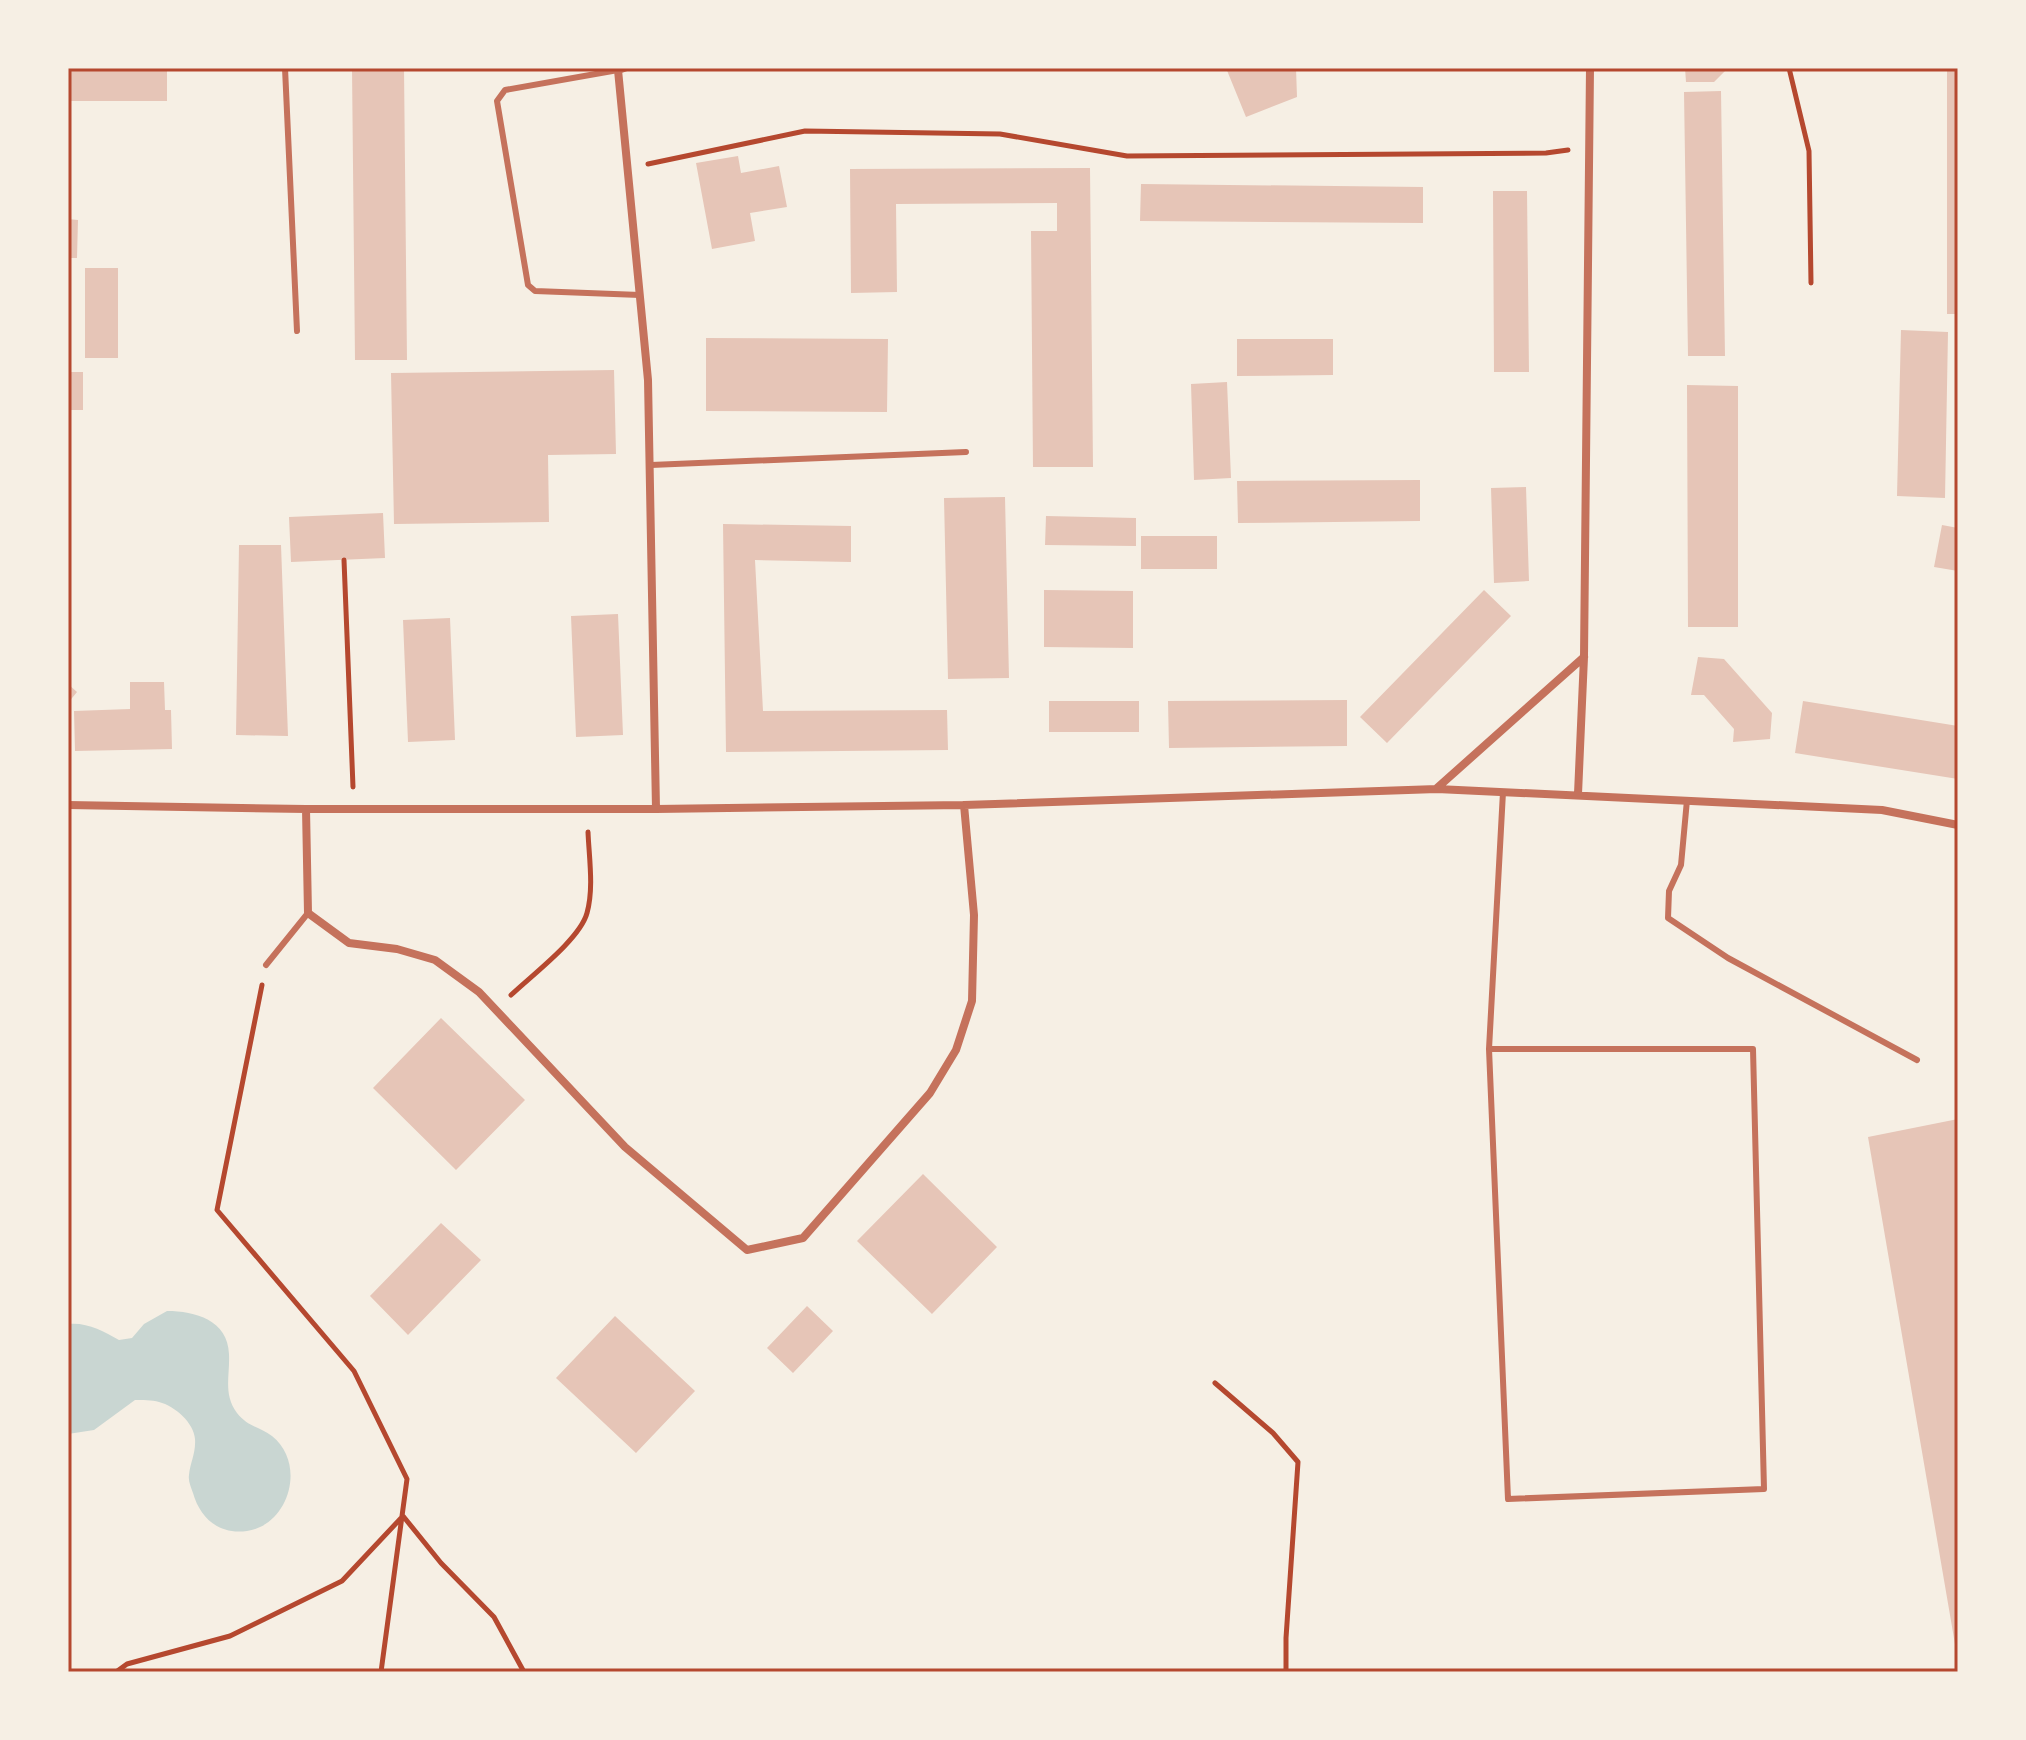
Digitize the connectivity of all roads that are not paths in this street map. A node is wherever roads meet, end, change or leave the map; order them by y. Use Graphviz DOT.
graph roads {
  1 [pos="285,68"];
  2 [pos="1590,68"];
  3 [pos="621,69"];
  4 [pos="640,295"];
  5 [pos="297,331"];
  6 [pos="966,452"];
  7 [pos="651,465"];
  8 [pos="1584,657"];
  9 [pos="1437,789"];
  10 [pos="1503,792"];
  11 [pos="1578,794"];
  12 [pos="1687,800"];
  13 [pos="68,805"];
  14 [pos="964,805"];
  15 [pos="306,809"];
  16 [pos="656,809"];
  17 [pos="1958,825"];
  18 [pos="308,913"];
  19 [pos="266,965"];
  20 [pos="1489,1049"];
  21 [pos="1917,1060"];
  1 -- 5 [label="lane"];
  2 -- 8 [label="street"];
  3 -- 4 [label="street"];
  3 -- 4 [label="lane"];
  4 -- 7 [label="street"];
  6 -- 7 [label="lane"];
  7 -- 16 [label="street"];
  8 -- 9 [label="street"];
  8 -- 11 [label="street"];
  9 -- 10 [label="street"];
  9 -- 14 [label="street"];
  10 -- 11 [label="street"];
  10 -- 20 [label="lane"];
  11 -- 12 [label="street"];
  12 -- 17 [label="street"];
  12 -- 21 [label="lane"];
  13 -- 15 [label="street"];
  14 -- 16 [label="street"];
  14 -- 18 [label="street"];
  15 -- 16 [label="street"];
  15 -- 18 [label="street"];
  18 -- 19 [label="lane"];
  20 -- 20 [label="lane"];
}
